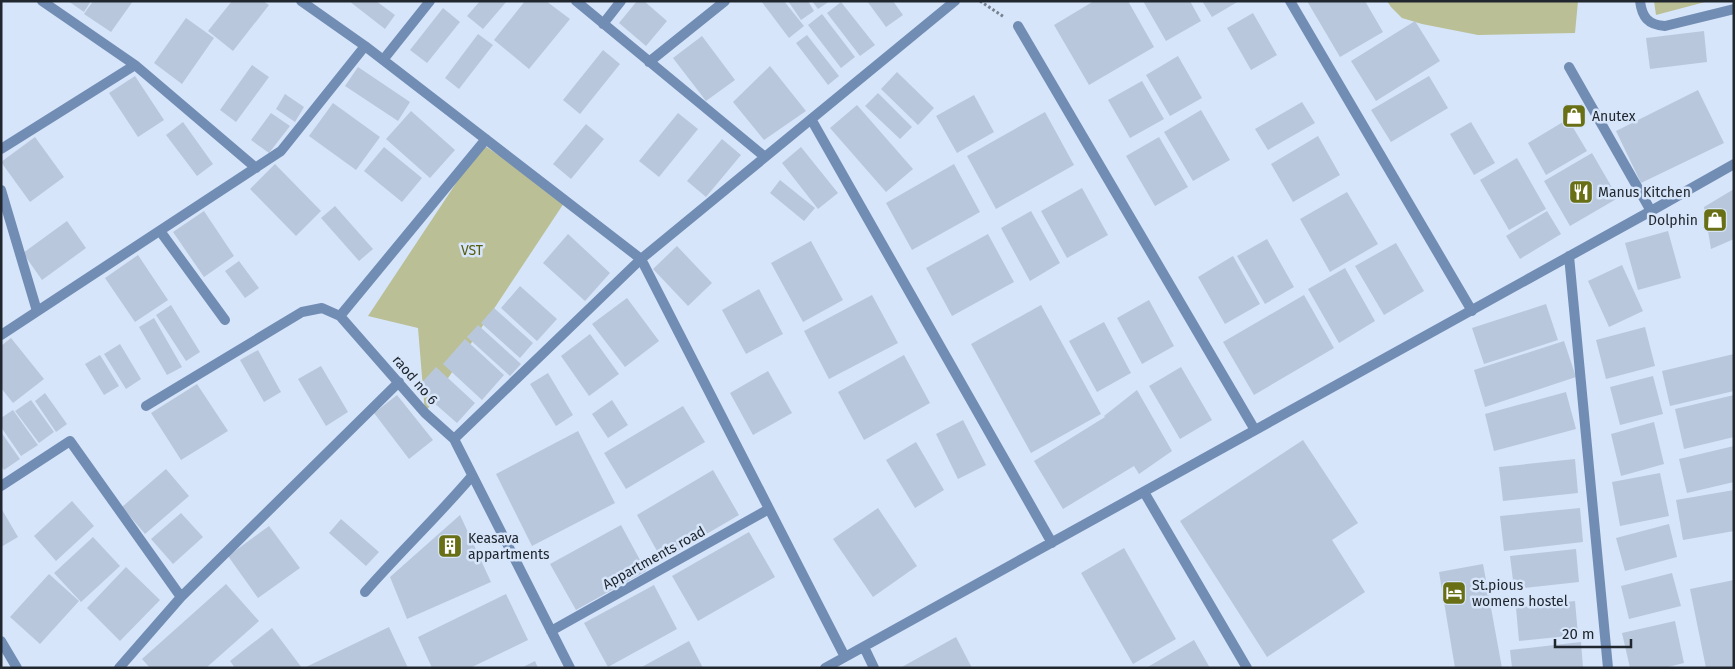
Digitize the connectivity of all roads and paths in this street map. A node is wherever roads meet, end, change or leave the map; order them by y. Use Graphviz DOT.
graph roads {
  1 [pos="42,1"];
  2 [pos="301,1"];
  3 [pos="430,1"];
  4 [pos="576,1"];
  5 [pos="621,1"];
  6 [pos="725,1"];
  7 [pos="955,1"];
  8 [pos="980,1"];
  9 [pos="1290,1"];
  10 [pos="1640,1"];
  11 [pos="1734,9"];
  12 [pos="603,24"];
  13 [pos="1018,26"];
  14 [pos="365,46"];
  15 [pos="383,60"];
  16 [pos="649,62"];
  17 [pos="135,65"];
  18 [pos="1569,67"];
  19 [pos="810,119"];
  20 [pos="486,140"];
  21 [pos="1,149"];
  22 [pos="765,157"];
  23 [pos="1734,164"];
  24 [pos="256,168"];
  25 [pos="1,190"];
  26 [pos="1652,211"];
  27 [pos="160,230"];
  28 [pos="1569,256"];
  29 [pos="641,259"];
  30 [pos="1472,310"];
  31 [pos="37,311"];
  32 [pos="340,316"];
  33 [pos="225,320"];
  34 [pos="1,335"];
  35 [pos="399,382"];
  36 [pos="146,406"];
  37 [pos="1255,430"];
  38 [pos="454,439"];
  39 [pos="472,476"];
  40 [pos="1,486"];
  41 [pos="1144,492"];
  42 [pos="769,509"];
  43 [pos="1052,543"];
  44 [pos="365,592"];
  45 [pos="181,597"];
  46 [pos="551,631"];
  47 [pos="1,641"];
  48 [pos="864,647"];
  49 [pos="845,657"];
  50 [pos="17,668"];
  51 [pos="119,668"];
  52 [pos="570,668"];
  53 [pos="825,668"];
  54 [pos="874,668"];
  55 [pos="1247,668"];
  56 [pos="1608,668"];
  1 -- 17 [label="street"];
  2 -- 14 [label="street"];
  3 -- 15 [label="street"];
  4 -- 12 [label="street"];
  5 -- 12 [label="street"];
  6 -- 16 [label="street"];
  7 -- 19 [label="street"];
  8 -- 13 [label="path"];
  9 -- 30 [label="street"];
  10 -- 11 [label="street"];
  12 -- 16 [label="street"];
  13 -- 37 [label="street"];
  14 -- 15 [label="street"];
  14 -- 24 [label="street"];
  15 -- 20 [label="street"];
  16 -- 22 [label="street"];
  17 -- 21 [label="street"];
  17 -- 24 [label="street"];
  18 -- 26 [label="street"];
  19 -- 22 [label="street"];
  19 -- 43 [label="street"];
  20 -- 29 [label="street"];
  20 -- 32 [label="street"];
  22 -- 29 [label="street"];
  23 -- 26 [label="street"];
  24 -- 27 [label="street"];
  25 -- 31 [label="street"];
  26 -- 28 [label="street"];
  27 -- 31 [label="street"];
  27 -- 33 [label="street"];
  28 -- 30 [label="street"];
  28 -- 56 [label="street"];
  29 -- 38 [label="street"];
  29 -- 42 [label="street"];
  30 -- 37 [label="street"];
  31 -- 34 [label="street"];
  32 -- 35 [label="street, raod no 6"];
  32 -- 36 [label="street"];
  35 -- 38 [label="street, raod no 6"];
  35 -- 45 [label="street"];
  37 -- 41 [label="street"];
  38 -- 39 [label="street, raod no 6"];
  39 -- 44 [label="street"];
  39 -- 46 [label="street, raod no 6"];
  40 -- 45 [label="street"];
  41 -- 43 [label="street"];
  41 -- 55 [label="street"];
  42 -- 46 [label="street, Appartments road"];
  42 -- 49 [label="street"];
  43 -- 48 [label="street"];
  45 -- 51 [label="street"];
  46 -- 52 [label="street, raod no 6"];
  47 -- 50 [label="street"];
  48 -- 49 [label="street"];
  48 -- 54 [label="street"];
  49 -- 53 [label="street"];
}
